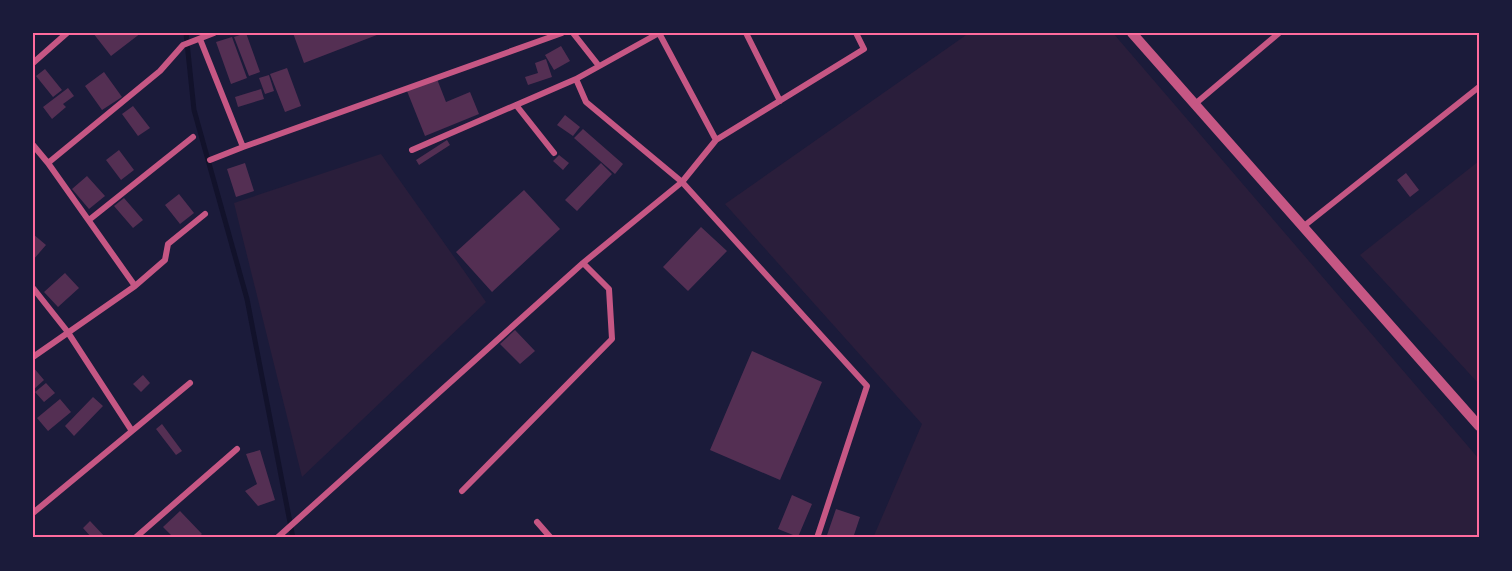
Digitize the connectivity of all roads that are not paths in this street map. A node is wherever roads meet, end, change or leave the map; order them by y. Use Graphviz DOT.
graph roads {
  1 [pos="67,33"];
  2 [pos="214,33"];
  3 [pos="562,33"];
  4 [pos="573,33"];
  5 [pos="659,33"];
  6 [pos="746,33"];
  7 [pos="856,33"];
  8 [pos="1132,33"];
  9 [pos="1279,33"];
  10 [pos="200,39"];
  11 [pos="33,63"];
  12 [pos="599,66"];
  13 [pos="576,79"];
  14 [pos="1479,87"];
  15 [pos="780,101"];
  16 [pos="1195,104"];
  17 [pos="516,105"];
  18 [pos="193,137"];
  19 [pos="716,140"];
  20 [pos="33,145"];
  21 [pos="243,147"];
  22 [pos="412,150"];
  23 [pos="554,153"];
  24 [pos="210,159"];
  25 [pos="48,164"];
  26 [pos="682,182"];
  27 [pos="205,214"];
  28 [pos="89,220"];
  29 [pos="1304,226"];
  30 [pos="583,263"];
  31 [pos="135,286"];
  32 [pos="33,288"];
  33 [pos="67,332"];
  34 [pos="33,357"];
  35 [pos="190,383"];
  36 [pos="1479,426"];
  37 [pos="132,431"];
  38 [pos="237,449"];
  39 [pos="462,491"];
  40 [pos="33,501"];
  41 [pos="36,510"];
  42 [pos="537,522"];
  43 [pos="135,538"];
  44 [pos="277,538"];
  45 [pos="551,538"];
  46 [pos="818,538"];
  1 -- 11 [label="street"];
  2 -- 10 [label="street"];
  3 -- 21 [label="street"];
  4 -- 12 [label="street"];
  5 -- 12 [label="street"];
  5 -- 19 [label="street"];
  6 -- 15 [label="street"];
  7 -- 15 [label="street"];
  8 -- 16 [label="street"];
  9 -- 16 [label="street"];
  10 -- 21 [label="street"];
  10 -- 25 [label="street"];
  12 -- 13 [label="street"];
  13 -- 17 [label="street"];
  13 -- 26 [label="street"];
  14 -- 29 [label="street"];
  15 -- 19 [label="street"];
  16 -- 29 [label="street"];
  17 -- 22 [label="street"];
  17 -- 23 [label="street"];
  18 -- 28 [label="street"];
  19 -- 26 [label="street"];
  20 -- 25 [label="street"];
  21 -- 24 [label="street"];
  25 -- 28 [label="street"];
  26 -- 30 [label="street"];
  26 -- 46 [label="street"];
  27 -- 31 [label="street"];
  28 -- 31 [label="street"];
  29 -- 36 [label="street"];
  30 -- 39 [label="street"];
  30 -- 44 [label="street"];
  31 -- 33 [label="street"];
  32 -- 33 [label="street"];
  33 -- 34 [label="street"];
  33 -- 37 [label="street"];
  35 -- 37 [label="street"];
  37 -- 41 [label="street"];
  38 -- 43 [label="street"];
  40 -- 41 [label="street"];
  42 -- 45 [label="street"];
}
